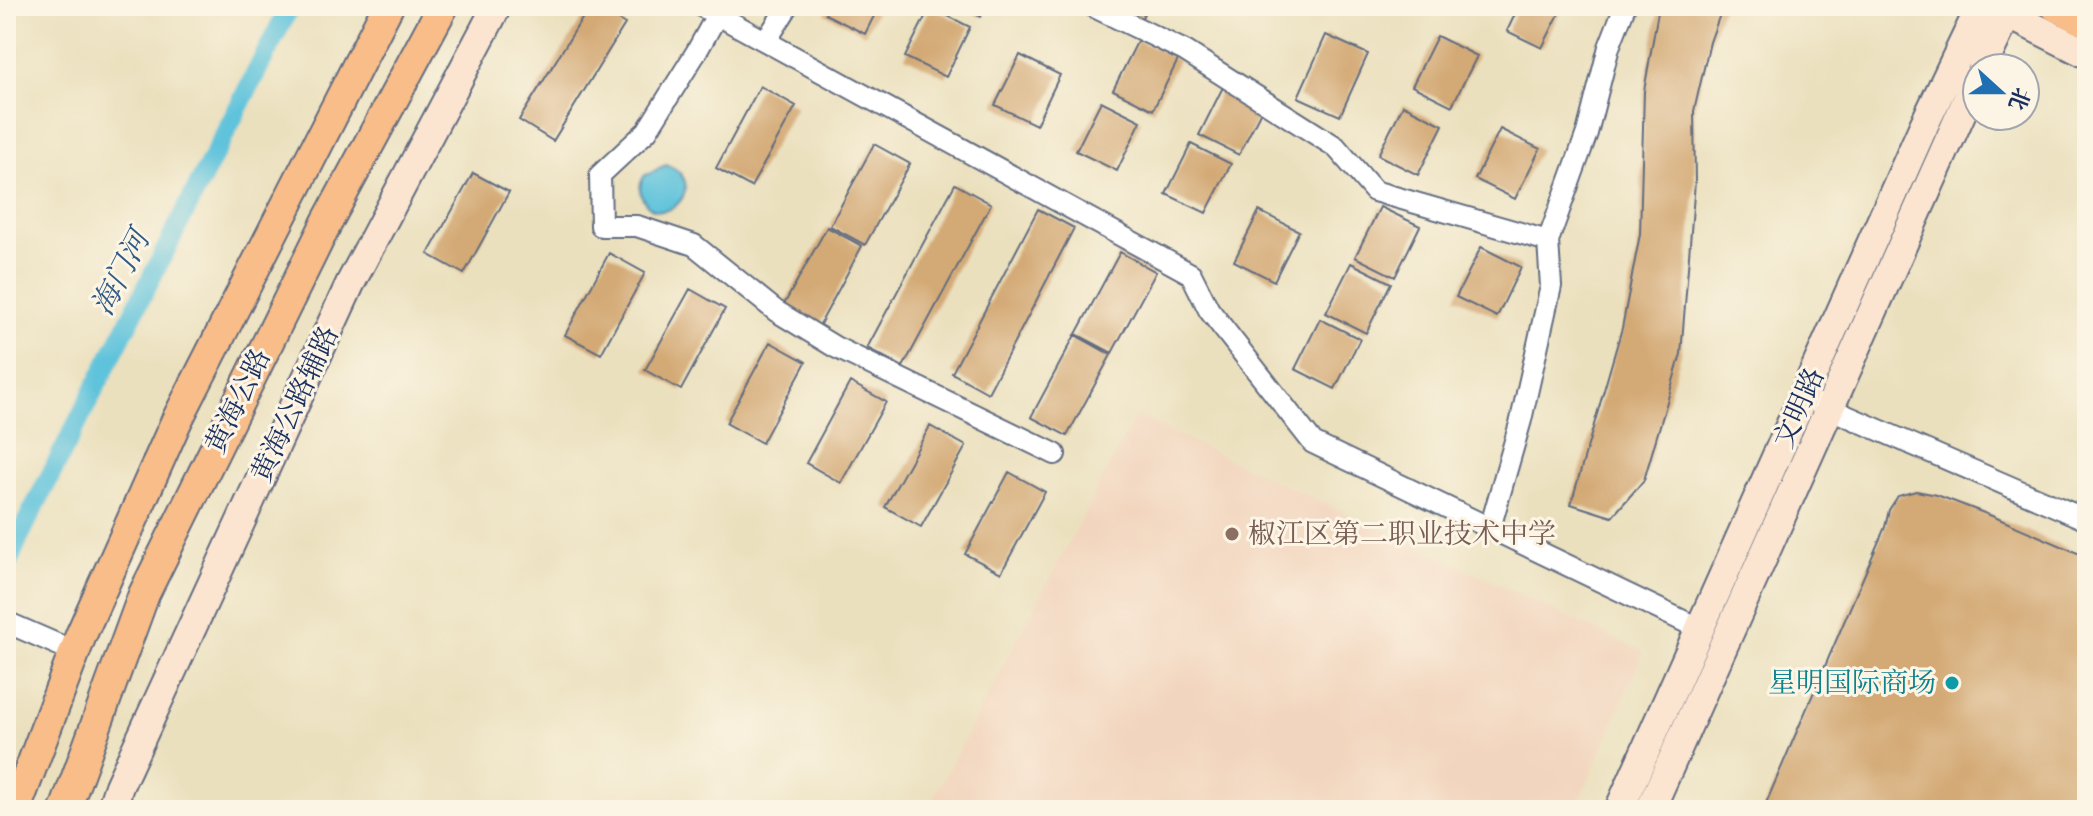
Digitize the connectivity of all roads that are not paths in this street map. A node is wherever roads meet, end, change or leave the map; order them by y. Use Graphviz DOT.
graph roads {
  1 [pos="388,6"];
  2 [pos="443,6"];
  3 [pos="497,6"];
  4 [pos="788,6"];
  5 [pos="1092,6"];
  6 [pos="1625,6"];
  7 [pos="1981,6"];
  8 [pos="2056,6"];
  9 [pos="2004,9"];
  10 [pos="709,10"];
  11 [pos="2087,22"];
  12 [pos="766,41"];
  13 [pos="1988,52"];
  14 [pos="2087,54"];
  15 [pos="1961,99"];
  16 [pos="1937,130"];
  17 [pos="1548,241"];
  18 [pos="1816,403"];
  19 [pos="1055,454"];
  20 [pos="2087,520"];
  21 [pos="1490,528"];
  22 [pos="6,622"];
  23 [pos="1700,629"];
  24 [pos="75,652"];
  25 [pos="15,810"];
  26 [pos="65,810"];
  27 [pos="111,810"];
  28 [pos="1619,810"];
  29 [pos="1650,810"];
  1 -- 24 [label="main road, 黄海公路"];
  2 -- 26 [label="main road, 黄海公路"];
  3 -- 27 [label="main road, 黄海公路辅路"];
  4 -- 12 [label="street"];
  5 -- 17 [label="street"];
  6 -- 17 [label="street"];
  7 -- 16 [label="main road, 文明路"];
  8 -- 11 [label="main road"];
  9 -- 13 [label="main road"];
  9 -- 14 [label="main road"];
  10 -- 12 [label="street"];
  10 -- 19 [label="street"];
  12 -- 21 [label="street"];
  15 -- 16 [label="main road, 文明路"];
  16 -- 18 [label="main road, 文明路"];
  17 -- 21 [label="street"];
  18 -- 20 [label="street"];
  18 -- 23 [label="main road, 文明路"];
  18 -- 29 [label="main road, 文明路"];
  21 -- 23 [label="street"];
  22 -- 24 [label="street"];
  23 -- 28 [label="main road, 文明路"];
  24 -- 25 [label="main road, 黄海公路"];
}
